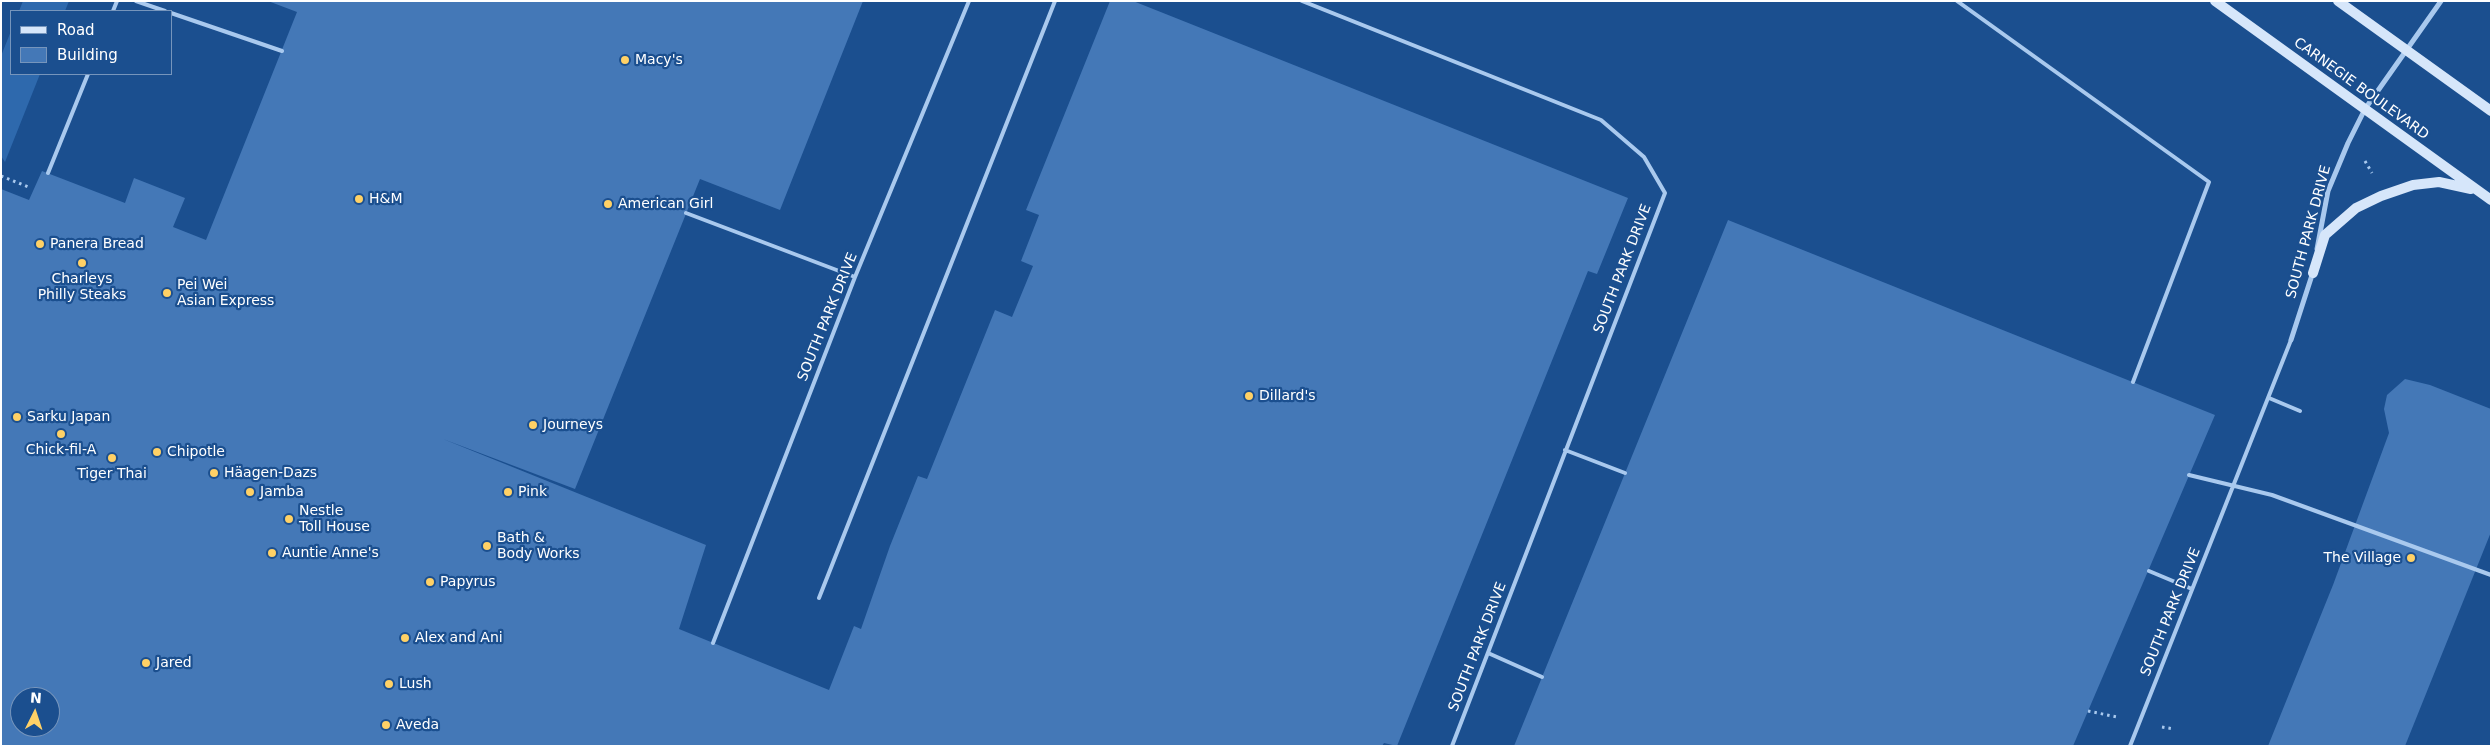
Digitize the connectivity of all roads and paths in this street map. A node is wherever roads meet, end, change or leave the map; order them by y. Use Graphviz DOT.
graph roads {
  1 [pos="136,1"];
  2 [pos="969,1"];
  3 [pos="1055,1"];
  4 [pos="1302,1"];
  5 [pos="1957,1"];
  6 [pos="2215,1"];
  7 [pos="2338,1"];
  8 [pos="2440,1"];
  9 [pos="163,10"];
  10 [pos="172,13"];
  11 [pos="2406,50"];
  12 [pos="282,51"];
  13 [pos="88,75"];
  14 [pos="2365,109"];
  15 [pos="2491,111"];
  16 [pos="2358,156"];
  17 [pos="48,173"];
  18 [pos="1,176"];
  19 [pos="2374,177"];
  20 [pos="31,188"];
  21 [pos="2478,191"];
  22 [pos="2491,200"];
  23 [pos="686,213"];
  24 [pos="2313,273"];
  25 [pos="855,277"];
  26 [pos="2291,340"];
  27 [pos="2133,382"];
  28 [pos="2270,398"];
  29 [pos="2300,411"];
  30 [pos="1566,450"];
  31 [pos="1625,473"];
  32 [pos="2189,475"];
  33 [pos="2149,571"];
  34 [pos="2491,575"];
  35 [pos="2192,589"];
  36 [pos="819,598"];
  37 [pos="713,643"];
  38 [pos="1488,653"];
  39 [pos="1542,677"];
  40 [pos="2088,711"];
  41 [pos="2101,713"];
  42 [pos="1452,746"];
  43 [pos="2130,746"];
  1 -- 9 [label="lane"];
  2 -- 25 [label="lane, SOUTH PARK DRIVE"];
  3 -- 36 [label="lane"];
  4 -- 30 [label="lane, SOUTH PARK DRIVE"];
  5 -- 27 [label="lane"];
  6 -- 14 [label="street, CARNEGIE BOULEVARD"];
  7 -- 11 [label="street"];
  8 -- 11 [label="street, SOUTH PARK DRIVE"];
  10 -- 12 [label="lane"];
  11 -- 14 [label="street, SOUTH PARK DRIVE"];
  11 -- 15 [label="street"];
  13 -- 17 [label="lane"];
  14 -- 21 [label="street, CARNEGIE BOULEVARD"];
  14 -- 24 [label="street, SOUTH PARK DRIVE"];
  16 -- 19 [label="path"];
  18 -- 20 [label="path"];
  21 -- 22 [label="street, CARNEGIE BOULEVARD"];
  21 -- 24 [label="street"];
  23 -- 25 [label="lane"];
  24 -- 26 [label="street, SOUTH PARK DRIVE"];
  25 -- 37 [label="lane, SOUTH PARK DRIVE"];
  26 -- 28 [label="lane, SOUTH PARK DRIVE"];
  28 -- 29 [label="lane"];
  28 -- 35 [label="lane, SOUTH PARK DRIVE"];
  30 -- 31 [label="lane"];
  30 -- 38 [label="lane, SOUTH PARK DRIVE"];
  32 -- 34 [label="lane"];
  33 -- 35 [label="lane"];
  35 -- 43 [label="lane, SOUTH PARK DRIVE"];
  38 -- 39 [label="lane"];
  38 -- 42 [label="lane, SOUTH PARK DRIVE"];
  40 -- 41 [label="path"];
}
